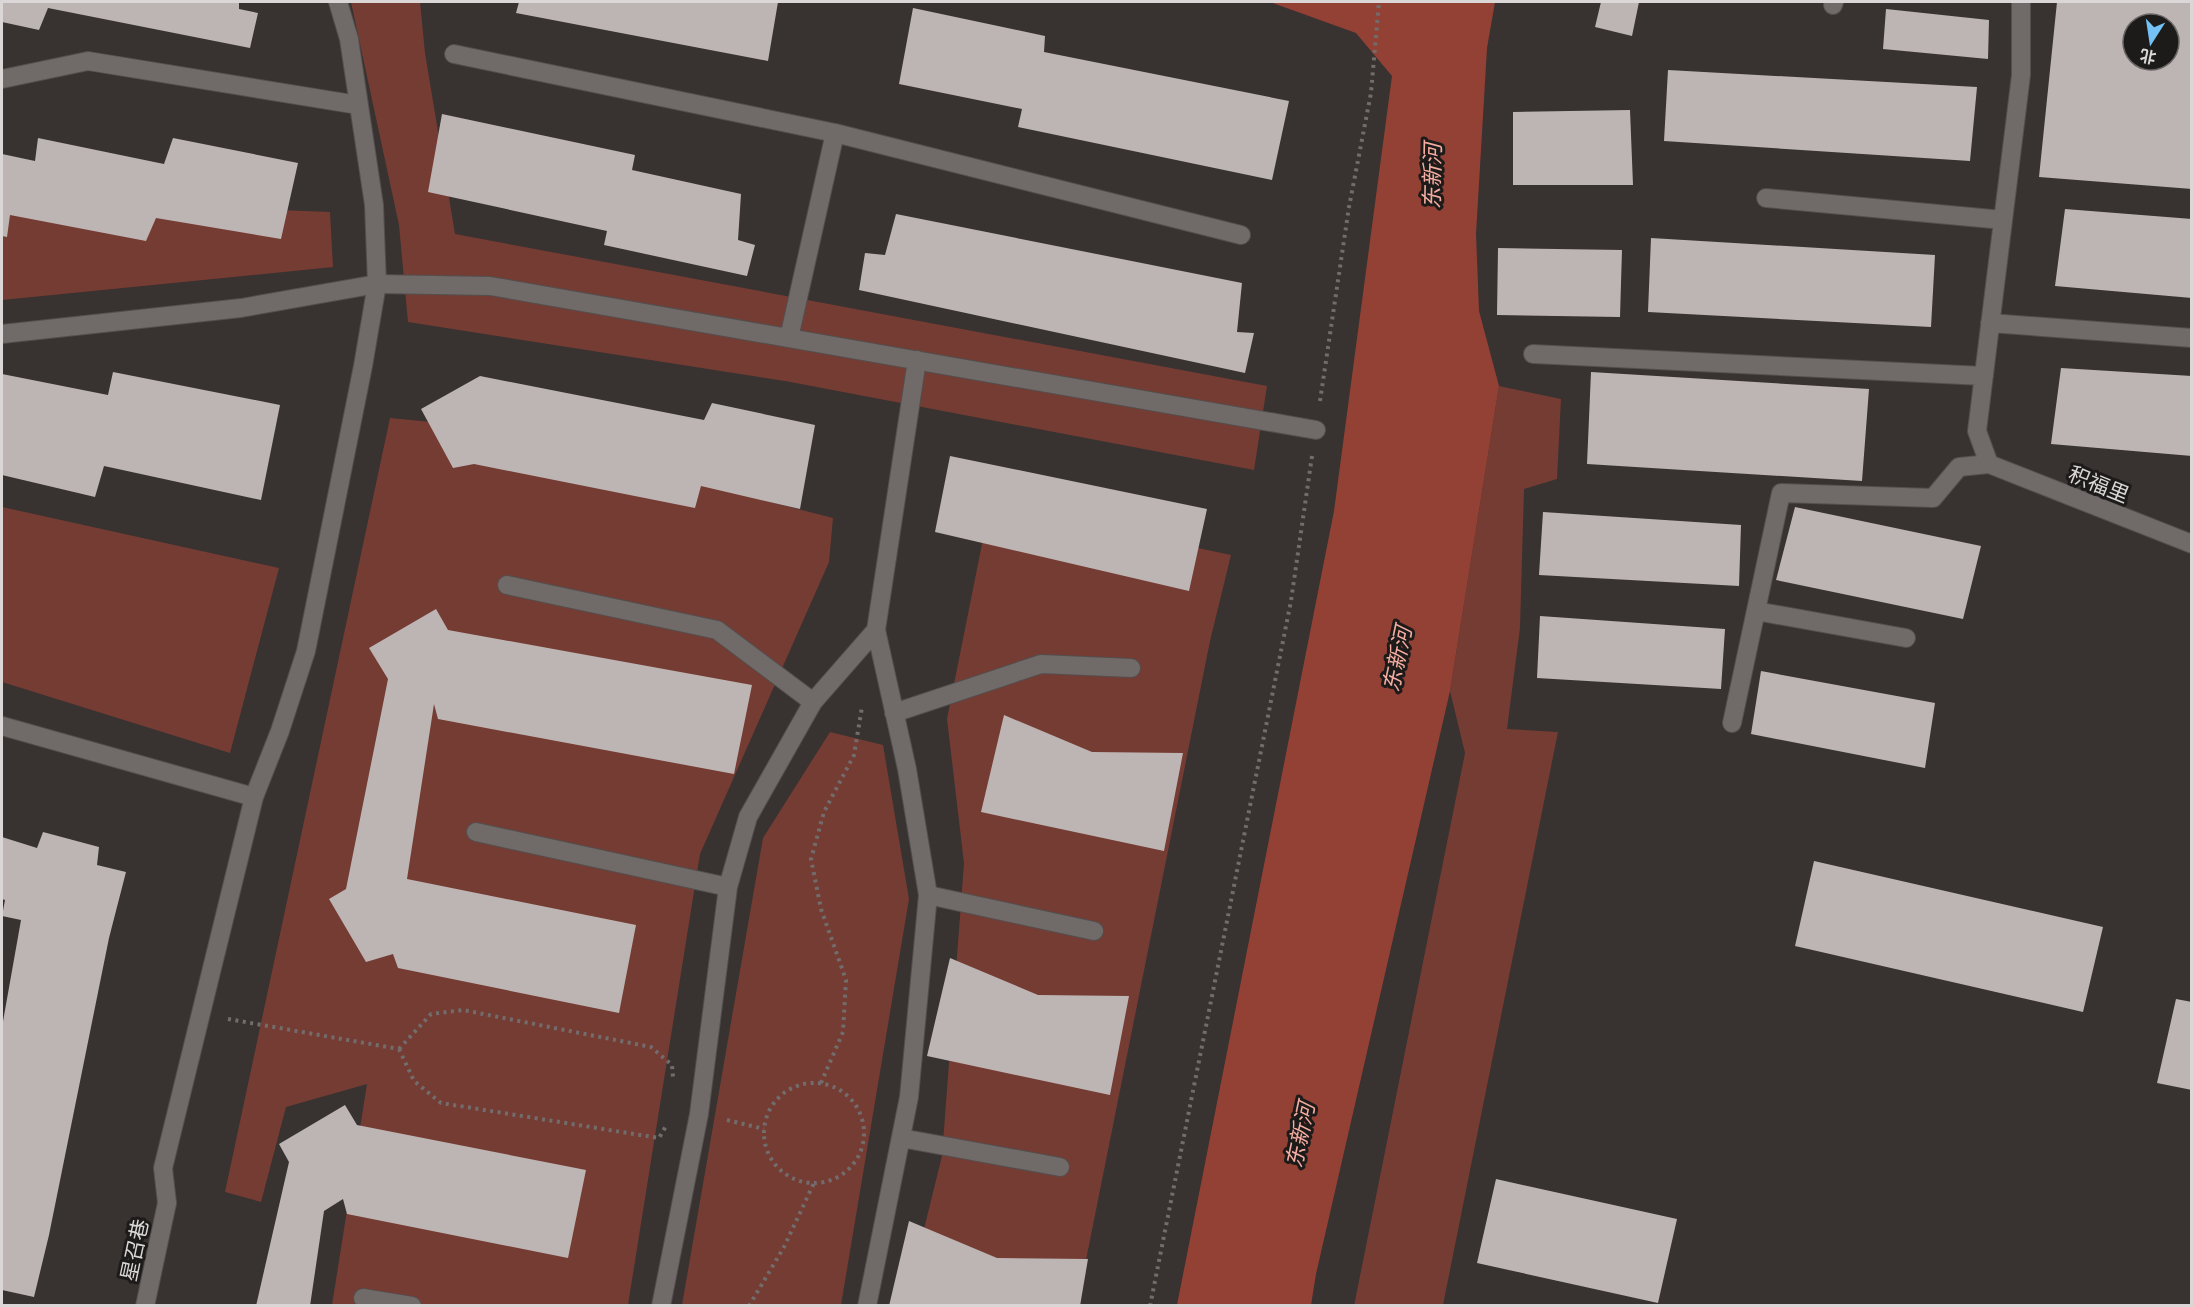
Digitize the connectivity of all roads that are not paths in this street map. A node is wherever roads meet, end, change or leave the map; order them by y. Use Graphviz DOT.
graph roads {
  1 [pos="338,2"];
  2 [pos="2021,2"];
  3 [pos="454,54"];
  4 [pos="2,80"];
  5 [pos="358,105"];
  6 [pos="835,133"];
  7 [pos="1766,198"];
  8 [pos="2003,220"];
  9 [pos="1241,235"];
  10 [pos="378,284"];
  11 [pos="1990,323"];
  12 [pos="2,334"];
  13 [pos="789,338"];
  14 [pos="2192,338"];
  15 [pos="1533,354"];
  16 [pos="917,360"];
  17 [pos="1984,376"];
  18 [pos="1316,430"];
  19 [pos="1989,464"];
  20 [pos="2192,544"];
  21 [pos="507,585"];
  22 [pos="1756,610"];
  23 [pos="876,630"];
  24 [pos="1906,639"];
  25 [pos="1131,668"];
  26 [pos="813,702"];
  27 [pos="894,713"];
  28 [pos="1732,723"];
  29 [pos="2,726"];
  30 [pos="254,797"];
  31 [pos="476,832"];
  32 [pos="728,887"];
  33 [pos="928,895"];
  34 [pos="1094,931"];
  35 [pos="901,1138"];
  36 [pos="1060,1167"];
  37 [pos="363,1298"];
  38 [pos="145,1305"];
  39 [pos="412,1305"];
  40 [pos="661,1305"];
  41 [pos="867,1305"];
  1 -- 5 [label="street, 星召巷"];
  2 -- 8 [label="street"];
  3 -- 6 [label="street"];
  4 -- 5 [label="street"];
  5 -- 10 [label="street, 星召巷"];
  6 -- 9 [label="street"];
  6 -- 13 [label="street"];
  7 -- 8 [label="street"];
  8 -- 11 [label="street"];
  10 -- 12 [label="street"];
  10 -- 13 [label="street"];
  10 -- 30 [label="street, 星召巷"];
  11 -- 14 [label="street"];
  11 -- 17 [label="street"];
  13 -- 16 [label="street"];
  15 -- 17 [label="street"];
  16 -- 18 [label="street"];
  16 -- 23 [label="street"];
  17 -- 19 [label="street"];
  19 -- 20 [label="street, 积福里"];
  19 -- 22 [label="street"];
  21 -- 26 [label="street"];
  22 -- 24 [label="street"];
  22 -- 28 [label="street"];
  23 -- 26 [label="street"];
  23 -- 27 [label="street"];
  25 -- 27 [label="street"];
  26 -- 32 [label="street"];
  27 -- 33 [label="street"];
  29 -- 30 [label="street"];
  30 -- 38 [label="street, 星召巷"];
  31 -- 32 [label="street"];
  32 -- 40 [label="street"];
  33 -- 34 [label="street"];
  33 -- 35 [label="street"];
  35 -- 36 [label="street"];
  35 -- 41 [label="street"];
  37 -- 39 [label="street"];
}
